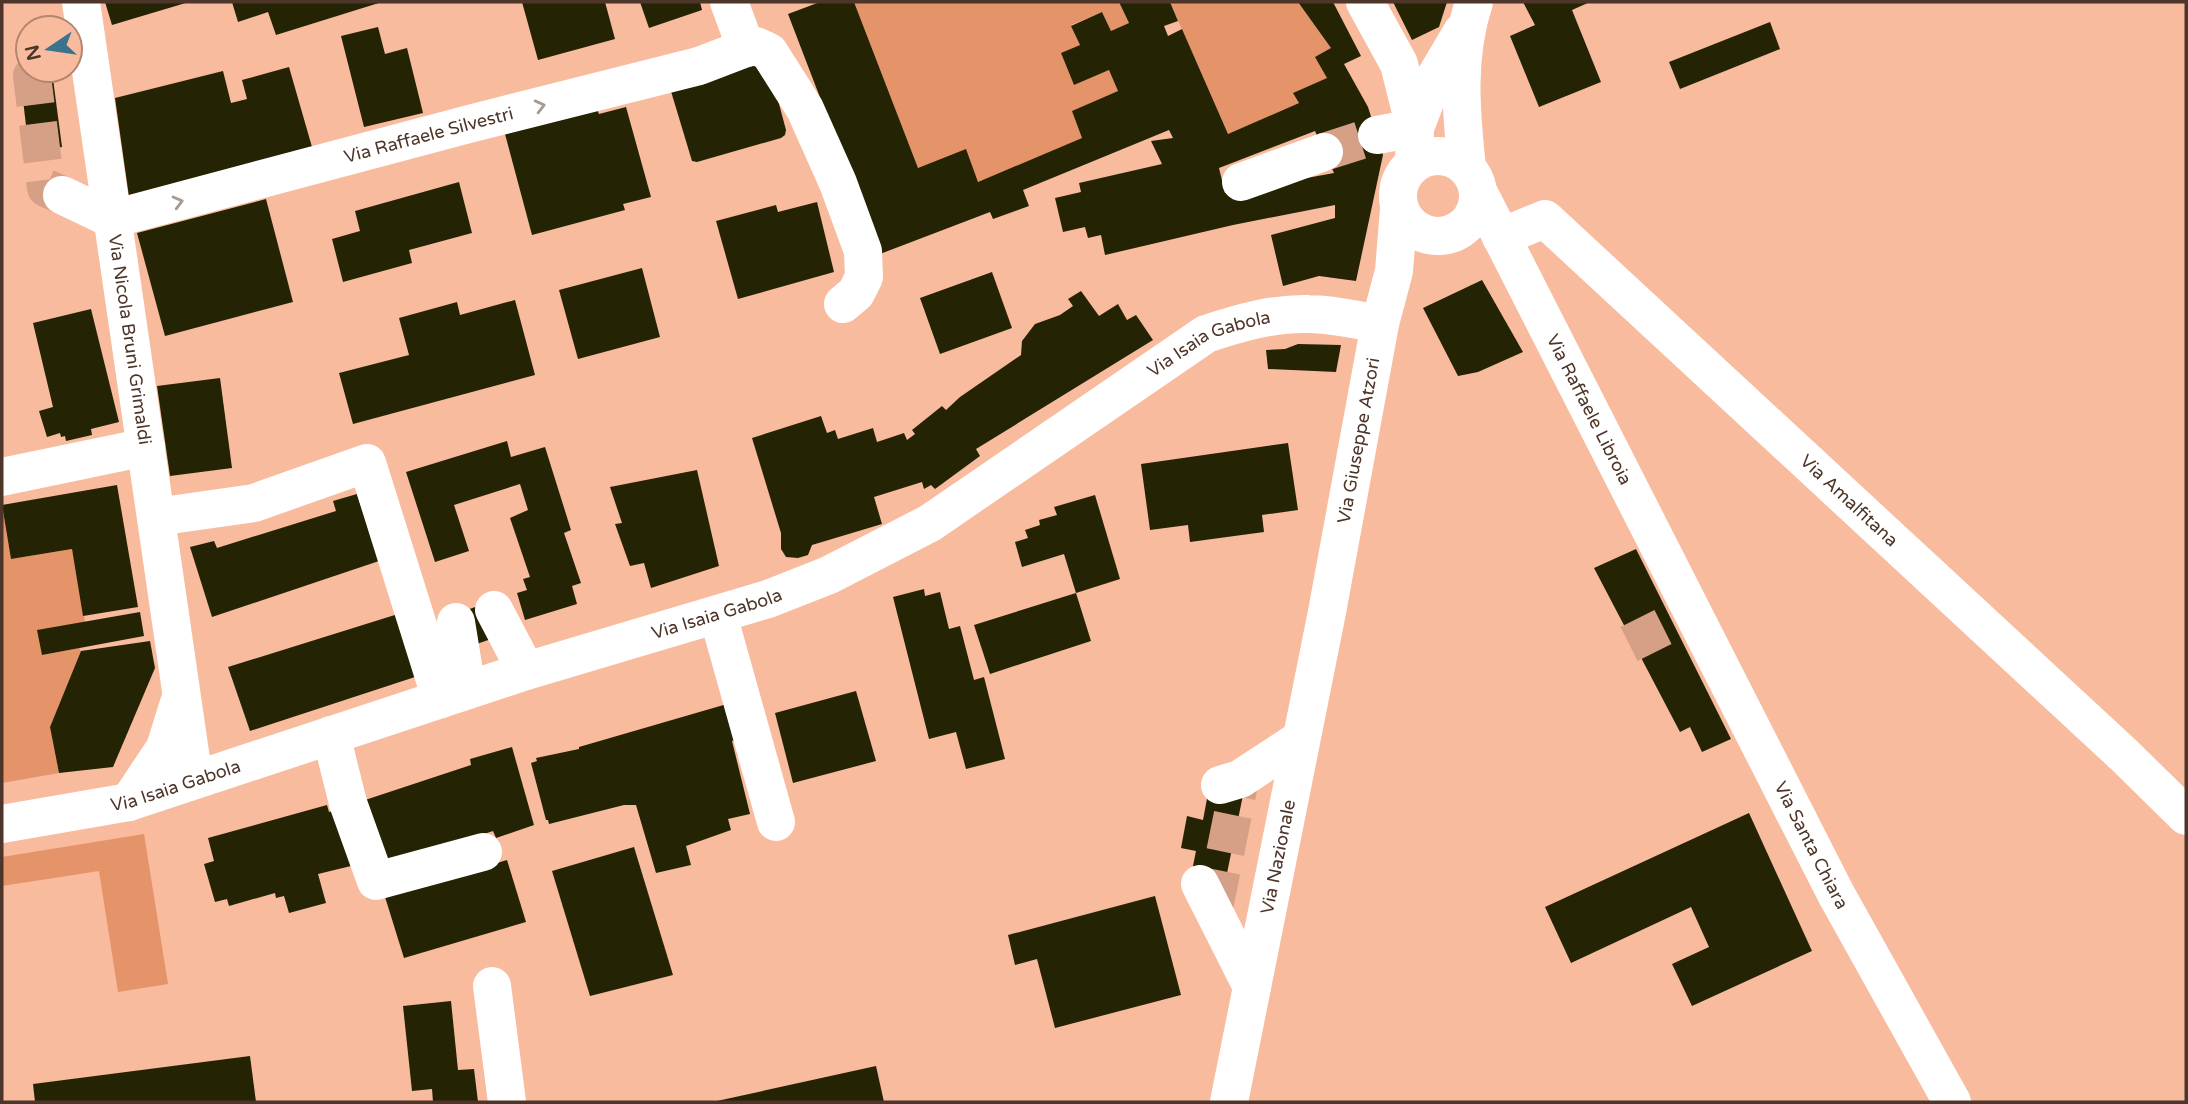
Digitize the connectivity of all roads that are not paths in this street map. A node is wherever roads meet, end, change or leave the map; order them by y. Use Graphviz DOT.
graph roads {
  1 [pos="729,2"];
  2 [pos="1365,2"];
  3 [pos="1470,13"];
  4 [pos="746,48"];
  5 [pos="1399,64"];
  6 [pos="84,76"];
  7 [pos="1446,89"];
  8 [pos="1377,135"];
  9 [pos="1415,146"];
  10 [pos="1324,152"];
  11 [pos="1473,180"];
  12 [pos="1241,182"];
  13 [pos="62,195"];
  14 [pos="1399,209"];
  15 [pos="112,219"];
  16 [pos="1457,231"];
  17 [pos="1501,237"];
  18 [pos="1394,271"];
  19 [pos="843,304"];
  20 [pos="1380,324"];
  21 [pos="146,447"];
  22 [pos="2,477"];
  23 [pos="156,517"];
  24 [pos="1682,606"];
  25 [pos="494,610"];
  26 [pos="1327,611"];
  27 [pos="718,615"];
  28 [pos="456,622"];
  29 [pos="526,671"];
  30 [pos="179,676"];
  31 [pos="454,695"];
  32 [pos="331,735"];
  33 [pos="1301,739"];
  34 [pos="194,780"];
  35 [pos="1220,785"];
  36 [pos="129,802"];
  37 [pos="2186,816"];
  38 [pos="776,822"];
  39 [pos="2,824"];
  40 [pos="483,852"];
  41 [pos="1200,884"];
  42 [pos="492,986"];
  43 [pos="1252,987"];
  44 [pos="507,1102"];
  45 [pos="1229,1102"];
  46 [pos="1952,1102"];
  1 -- 4 [label="street"];
  2 -- 5 [label="street"];
  3 -- 7 [label="street, Via Giuseppe Atzori"];
  15 -- 4 [label="street, Via Raffaele Silvestri, one-way"];
  4 -- 19 [label="street"];
  5 -- 7 [label="street"];
  5 -- 9 [label="street"];
  6 -- 15 [label="street, Via Nicola Bruni Grimaldi"];
  7 -- 9 [label="street, Via Giuseppe Atzori"];
  7 -- 11 [label="street"];
  8 -- 9 [label="street"];
  9 -- 11 [label="street"];
  9 -- 14 [label="street, Via Giuseppe Atzori"];
  10 -- 12 [label="street"];
  11 -- 16 [label="street"];
  11 -- 17 [label="street, Via Raffaele Libroia"];
  13 -- 15 [label="street"];
  14 -- 16 [label="street"];
  14 -- 18 [label="street, Via Giuseppe Atzori"];
  15 -- 21 [label="street, Via Nicola Bruni Grimaldi"];
  16 -- 17 [label="street"];
  16 -- 18 [label="street"];
  17 -- 24 [label="street, Via Raffaele Libroia"];
  17 -- 37 [label="street, Via Amalfitana"];
  18 -- 20 [label="street, Via Giuseppe Atzori"];
  20 -- 26 [label="street, Via Giuseppe Atzori"];
  20 -- 27 [label="street, Via Isaia Gabola"];
  21 -- 22 [label="street"];
  21 -- 23 [label="street, Via Nicola Bruni Grimaldi"];
  23 -- 30 [label="street, Via Nicola Bruni Grimaldi"];
  23 -- 31 [label="street"];
  24 -- 46 [label="street, Via Santa Chiara"];
  25 -- 29 [label="street"];
  26 -- 33 [label="street, Via Nazionale"];
  27 -- 29 [label="street, Via Isaia Gabola"];
  27 -- 38 [label="street"];
  28 -- 31 [label="street"];
  29 -- 31 [label="street, Via Isaia Gabola"];
  30 -- 34 [label="street, Via Nicola Bruni Grimaldi"];
  30 -- 36 [label="street, Via Nicola Bruni Grimaldi"];
  31 -- 32 [label="street, Via Isaia Gabola"];
  32 -- 34 [label="street, Via Isaia Gabola"];
  32 -- 40 [label="street"];
  33 -- 35 [label="street"];
  33 -- 43 [label="street, Via Nazionale"];
  34 -- 36 [label="street, Via Isaia Gabola"];
  36 -- 39 [label="street, Via Isaia Gabola"];
  41 -- 43 [label="street"];
  42 -- 44 [label="street"];
  43 -- 45 [label="street, Via Nazionale"];
}
